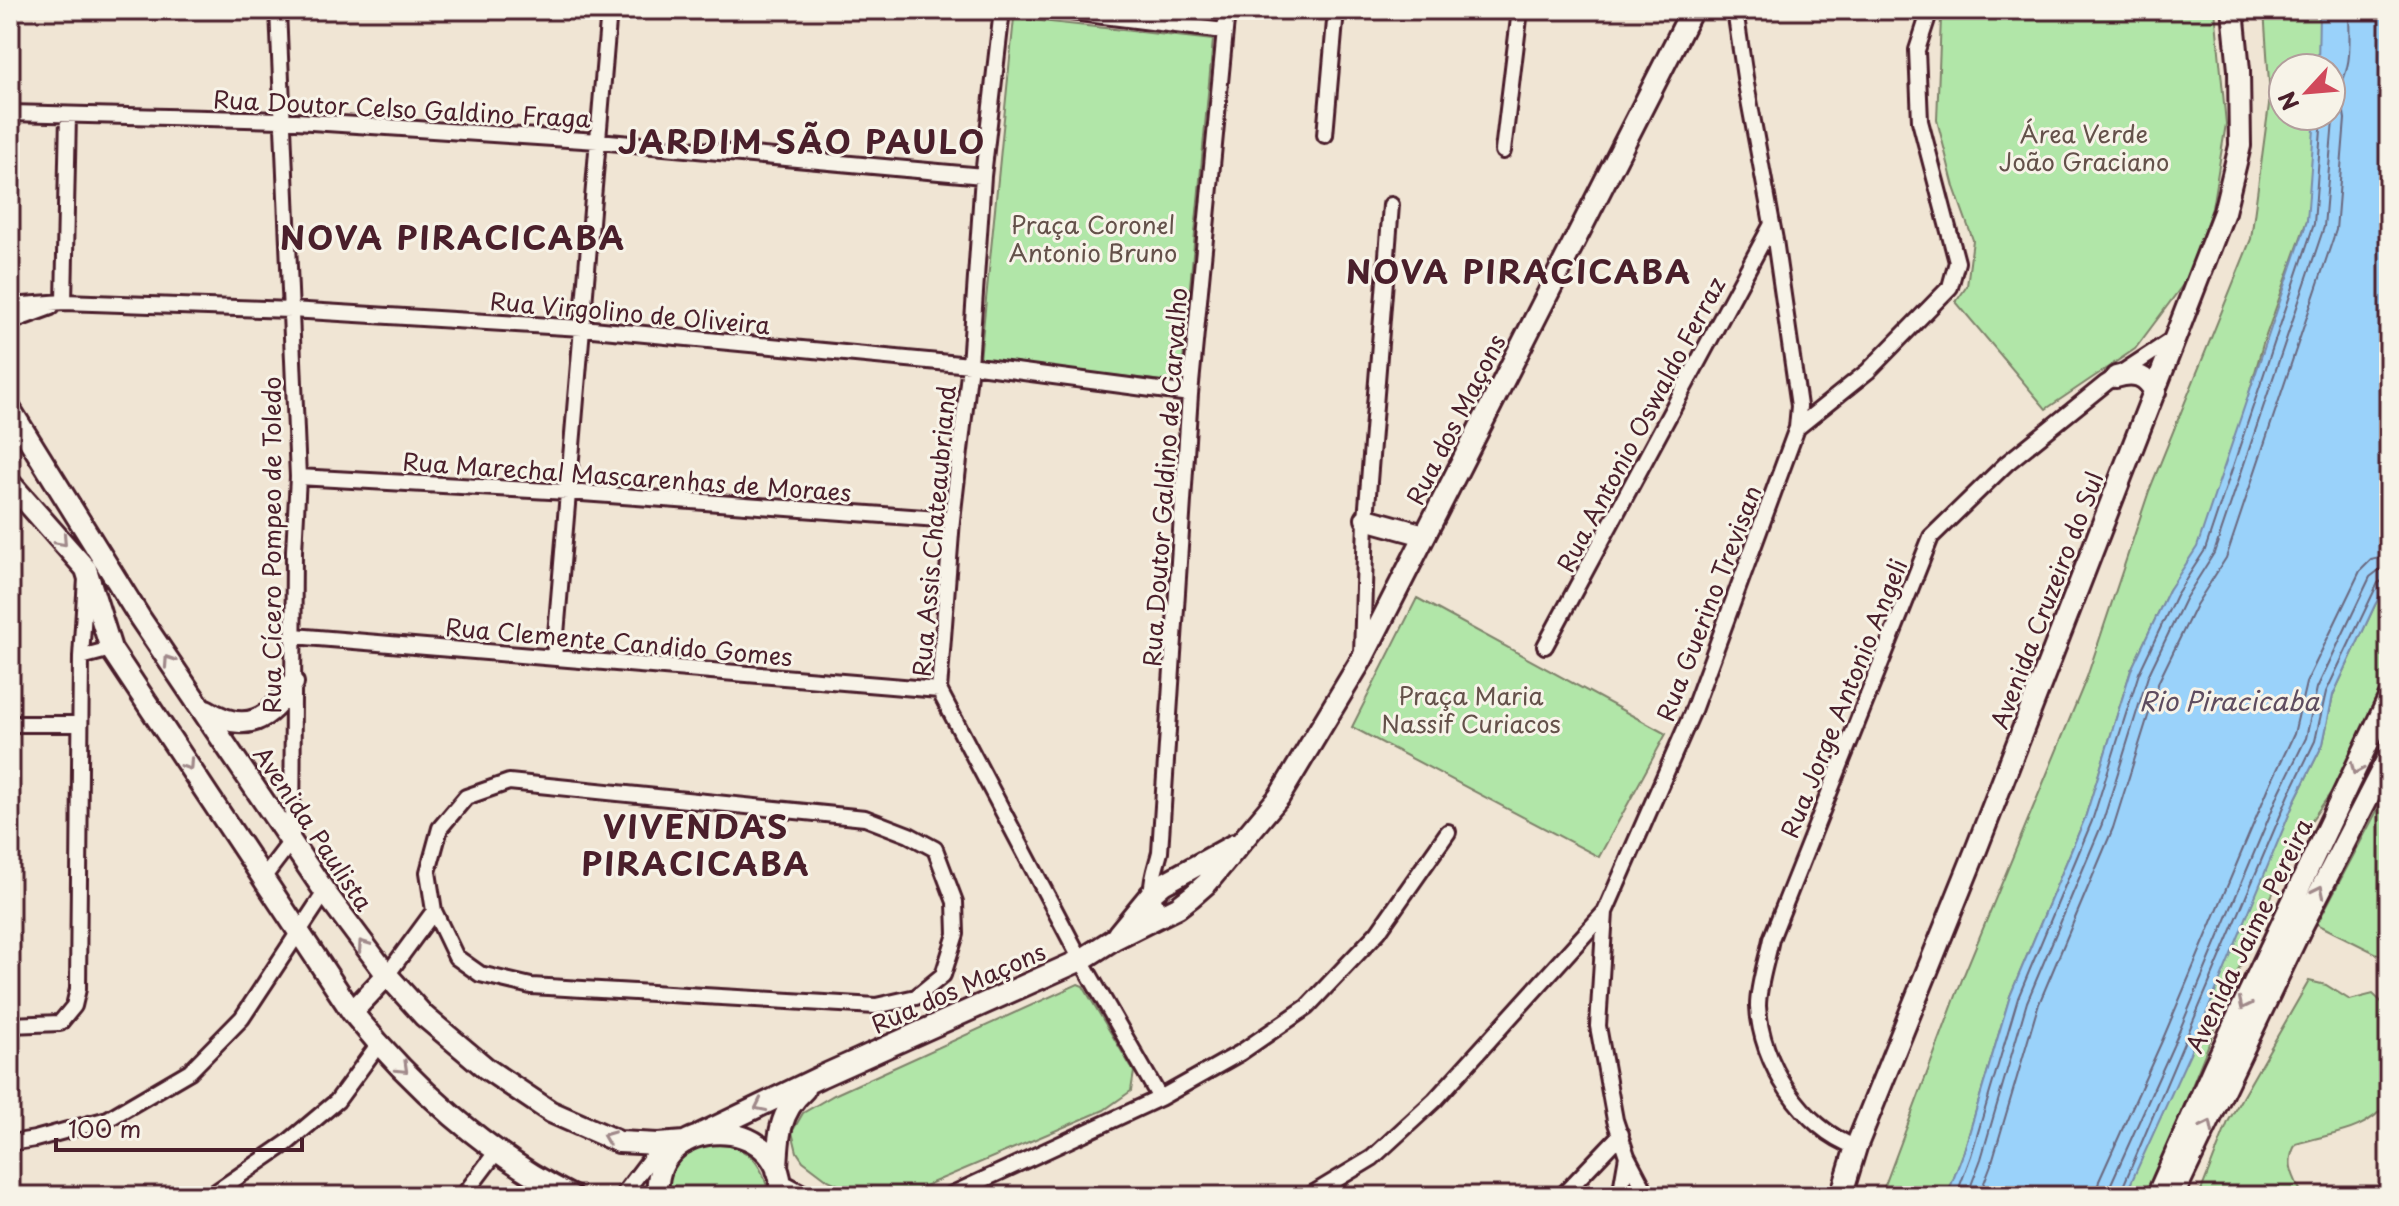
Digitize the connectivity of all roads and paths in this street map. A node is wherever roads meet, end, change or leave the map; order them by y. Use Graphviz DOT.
graph roads {
  1 [pos="278,10"];
  2 [pos="609,10"];
  3 [pos="1002,10"];
  4 [pos="1055,10"];
  5 [pos="1227,10"];
  6 [pos="1336,10"];
  7 [pos="1520,10"];
  8 [pos="1692,10"];
  9 [pos="1735,10"];
  10 [pos="1930,10"];
  11 [pos="2233,10"];
  12 [pos="1224,31"];
  13 [pos="10,113"];
  14 [pos="68,115"];
  15 [pos="281,120"];
  16 [pos="1325,135"];
  17 [pos="598,141"];
  18 [pos="1503,151"];
  19 [pos="983,176"];
  20 [pos="1391,205"];
  21 [pos="1772,224"];
  22 [pos="64,302"];
  23 [pos="10,306"];
  24 [pos="291,310"];
  25 [pos="10,322"];
  26 [pos="582,328"];
  27 [pos="2177,336"];
  28 [pos="970,365"];
  29 [pos="2116,377"];
  30 [pos="2155,392"];
  31 [pos="1190,394"];
  32 [pos="10,409"];
  33 [pos="1797,428"];
  34 [pos="298,477"];
  35 [pos="10,483"];
  36 [pos="568,492"];
  37 [pos="1366,519"];
  38 [pos="952,520"];
  39 [pos="1424,535"];
  40 [pos="86,569"];
  41 [pos="294,636"];
  42 [pos="1545,646"];
  43 [pos="111,649"];
  44 [pos="81,657"];
  45 [pos="554,658"];
  46 [pos="1362,659"];
  47 [pos="293,683"];
  48 [pos="939,690"];
  49 [pos="2389,698"];
  50 [pos="198,706"];
  51 [pos="10,724"];
  52 [pos="80,724"];
  53 [pos="2389,756"];
  54 [pos="1448,832"];
  55 [pos="292,840"];
  56 [pos="1244,840"];
  57 [pos="1160,852"];
  58 [pos="1180,875"];
  59 [pos="263,878"];
  60 [pos="325,892"];
  61 [pos="1150,895"];
  62 [pos="1191,897"];
  63 [pos="434,911"];
  64 [pos="1605,912"];
  65 [pos="1167,913"];
  66 [pos="298,935"];
  67 [pos="1114,939"];
  68 [pos="1081,960"];
  69 [pos="387,975"];
  70 [pos="352,1012"];
  71 [pos="10,1025"];
  72 [pos="378,1045"];
  73 [pos="820,1077"];
  74 [pos="1160,1098"];
  75 [pos="1621,1134"];
  76 [pos="684,1140"];
  77 [pos="10,1143"];
  78 [pos="1856,1147"];
  79 [pos="497,1151"];
  80 [pos="1627,1156"];
  81 [pos="779,1183"];
  82 [pos="210,1196"];
  83 [pos="463,1196"];
  84 [pos="571,1196"];
  85 [pos="622,1196"];
  86 [pos="658,1196"];
  87 [pos="802,1196"];
  88 [pos="948,1196"];
  89 [pos="1309,1196"];
  90 [pos="1562,1196"];
  91 [pos="1620,1196"];
  92 [pos="1648,1196"];
  93 [pos="1841,1196"];
  94 [pos="2157,1196"];
  95 [pos="2173,1196"];
  1 -- 15 [label="street, Rua Cícero Pompeo de Toledo"];
  2 -- 17 [label="street"];
  3 -- 19 [label="street, Rua Assis Chateaubriand"];
  4 -- 12 [label="street"];
  5 -- 12 [label="street, Rua Doutor Galdino de Carvalho"];
  6 -- 16 [label="street"];
  7 -- 18 [label="street"];
  8 -- 39 [label="street, Rua dos Maçons"];
  9 -- 21 [label="street, Rua Guerino Trevisan"];
  10 -- 33 [label="street"];
  11 -- 27 [label="street, Avenida Cruzeiro do Sul"];
  12 -- 31 [label="street, Rua Doutor Galdino de Carvalho"];
  13 -- 14 [label="street, Rua Doutor Celso Galdino Fraga"];
  14 -- 15 [label="street, Rua Doutor Celso Galdino Fraga"];
  14 -- 22 [label="street"];
  15 -- 17 [label="street, Rua Doutor Celso Galdino Fraga"];
  15 -- 24 [label="street, Rua Cícero Pompeo de Toledo"];
  17 -- 19 [label="street, Rua Doutor Celso Galdino Fraga"];
  17 -- 26 [label="street"];
  19 -- 28 [label="street, Rua Assis Chateaubriand"];
  20 -- 37 [label="street"];
  21 -- 33 [label="street, Rua Guerino Trevisan"];
  21 -- 42 [label="street, Rua Antonio Oswaldo Ferraz"];
  22 -- 23 [label="street, Rua Virgolino de Oliveira"];
  22 -- 24 [label="street, Rua Virgolino de Oliveira"];
  22 -- 25 [label="street, Rua Virgolino de Oliveira"];
  24 -- 26 [label="street, Rua Virgolino de Oliveira"];
  24 -- 34 [label="street, Rua Cícero Pompeo de Toledo"];
  26 -- 28 [label="street, Rua Virgolino de Oliveira"];
  26 -- 36 [label="street"];
  27 -- 29 [label="street, Rua Jorge Antonio Angeli"];
  27 -- 30 [label="street, Avenida Cruzeiro do Sul"];
  28 -- 31 [label="street, Rua Virgolino de Oliveira"];
  28 -- 38 [label="street, Rua Assis Chateaubriand"];
  29 -- 30 [label="street"];
  29 -- 78 [label="street, Rua Jorge Antonio Angeli"];
  30 -- 78 [label="street, Avenida Cruzeiro do Sul"];
  31 -- 57 [label="street, Rua Doutor Galdino de Carvalho"];
  50 -- 32 [label="street, Avenida Paulista, one-way"];
  33 -- 64 [label="street, Rua Guerino Trevisan"];
  34 -- 36 [label="street, Rua Marechal Mascarenhas de Moraes"];
  34 -- 41 [label="street, Rua Cícero Pompeo de Toledo"];
  35 -- 40 [label="street, one-way"];
  36 -- 38 [label="street, Rua Marechal Mascarenhas de Moraes"];
  36 -- 45 [label="street"];
  37 -- 39 [label="street"];
  37 -- 46 [label="street"];
  38 -- 48 [label="street, Rua Assis Chateaubriand"];
  39 -- 46 [label="street, Rua dos Maçons"];
  40 -- 43 [label="street"];
  40 -- 44 [label="street"];
  41 -- 45 [label="street, Rua Clemente Candido Gomes"];
  41 -- 47 [label="street, Rua Cícero Pompeo de Toledo"];
  43 -- 44 [label="street"];
  43 -- 59 [label="street, one-way"];
  44 -- 52 [label="street"];
  45 -- 48 [label="street, Rua Clemente Candido Gomes"];
  46 -- 56 [label="street, Rua dos Maçons"];
  47 -- 50 [label="street"];
  47 -- 55 [label="street, Rua Cícero Pompeo de Toledo"];
  48 -- 68 [label="street, Rua Assis Chateaubriand"];
  49 -- 94 [label="street, Avenida Jaime Pereira, one-way"];
  50 -- 55 [label="street, Avenida Paulista"];
  51 -- 52 [label="street"];
  52 -- 71 [label="street"];
  95 -- 53 [label="street, Avenida Jaime Pereira, one-way"];
  54 -- 74 [label="street"];
  55 -- 59 [label="street"];
  55 -- 60 [label="street, Avenida Paulista"];
  56 -- 58 [label="street, Rua dos Maçons"];
  56 -- 62 [label="street, Rua dos Maçons"];
  57 -- 58 [label="street"];
  57 -- 61 [label="street, Rua Doutor Galdino de Carvalho"];
  58 -- 61 [label="street, Rua dos Maçons"];
  58 -- 62 [label="street"];
  59 -- 66 [label="street"];
  60 -- 66 [label="street"];
  69 -- 60 [label="street, Avenida Paulista, one-way"];
  61 -- 65 [label="street"];
  61 -- 67 [label="street, Rua dos Maçons"];
  62 -- 65 [label="street, Rua dos Maçons"];
  63 -- 63 [label="street"];
  63 -- 69 [label="street"];
  64 -- 75 [label="street, Rua Guerino Trevisan"];
  64 -- 89 [label="street"];
  65 -- 67 [label="street, Rua dos Maçons"];
  66 -- 70 [label="street"];
  66 -- 77 [label="street"];
  67 -- 68 [label="street, Rua dos Maçons"];
  68 -- 73 [label="street, Rua dos Maçons"];
  68 -- 74 [label="street, Rua Assis Chateaubriand"];
  69 -- 70 [label="street"];
  76 -- 69 [label="street, Avenida Paulista, one-way"];
  70 -- 72 [label="street"];
  72 -- 79 [label="street, one-way"];
  72 -- 82 [label="street"];
  73 -- 76 [label="street, Rua dos Maçons, one-way"];
  73 -- 81 [label="street, Rua dos Maçons"];
  74 -- 88 [label="street"];
  75 -- 80 [label="street, Rua Guerino Trevisan"];
  75 -- 90 [label="street"];
  76 -- 81 [label="street, Avenida Paulista"];
  76 -- 85 [label="street"];
  76 -- 86 [label="street"];
  78 -- 93 [label="street, Avenida Cruzeiro do Sul"];
  79 -- 83 [label="street"];
  79 -- 84 [label="street"];
  80 -- 91 [label="street"];
  80 -- 92 [label="street, Rua Guerino Trevisan"];
  81 -- 87 [label="street"];
}
